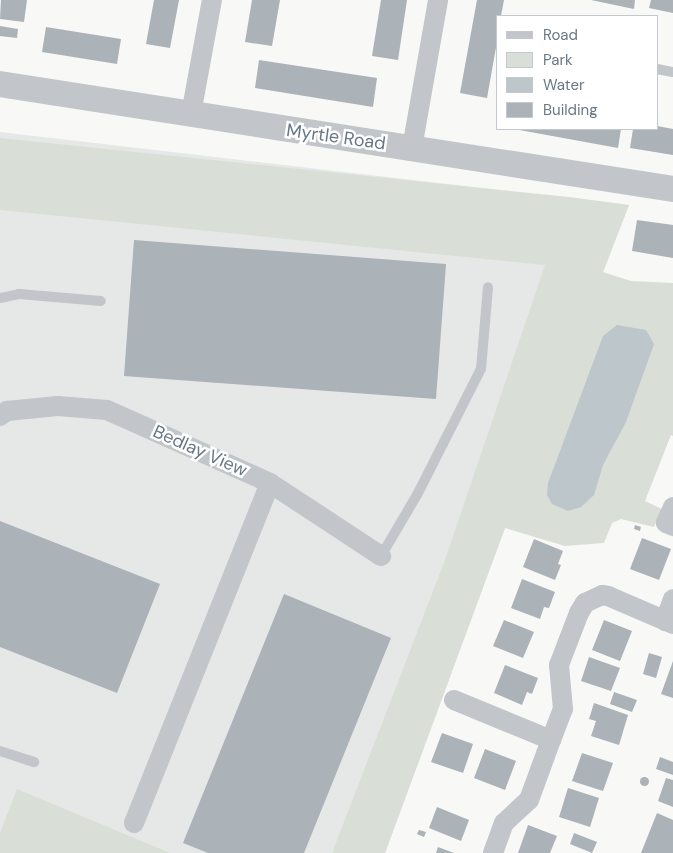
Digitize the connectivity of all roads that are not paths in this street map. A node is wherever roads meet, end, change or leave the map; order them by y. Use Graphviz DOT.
graph roads {
  1 [pos="212,0"];
  2 [pos="438,0"];
  3 [pos="658,69"];
  4 [pos="673,72"];
  5 [pos="0,84"];
  6 [pos="191,114"];
  7 [pos="412,148"];
  8 [pos="673,189"];
  9 [pos="488,287"];
  10 [pos="0,298"];
  11 [pos="101,300"];
  12 [pos="2,407"];
  13 [pos="270,483"];
  14 [pos="673,507"];
  15 [pos="673,526"];
  16 [pos="381,556"];
  17 [pos="673,599"];
  18 [pos="669,622"];
  19 [pos="454,700"];
  20 [pos="552,740"];
  21 [pos="0,751"];
  22 [pos="34,762"];
  23 [pos="134,824"];
  24 [pos="493,853"];
  1 -- 6 [label="street"];
  2 -- 7 [label="street"];
  3 -- 4 [label="lane"];
  5 -- 6 [label="street, Myrtle Road"];
  6 -- 7 [label="street, Myrtle Road"];
  7 -- 8 [label="street, Myrtle Road"];
  9 -- 16 [label="lane"];
  10 -- 11 [label="lane"];
  12 -- 13 [label="street, Bedlay View"];
  13 -- 16 [label="street, Bedlay View"];
  13 -- 23 [label="street"];
  14 -- 15 [label="street"];
  17 -- 18 [label="street"];
  18 -- 20 [label="street"];
  19 -- 20 [label="street"];
  20 -- 24 [label="street"];
  21 -- 22 [label="lane"];
}
